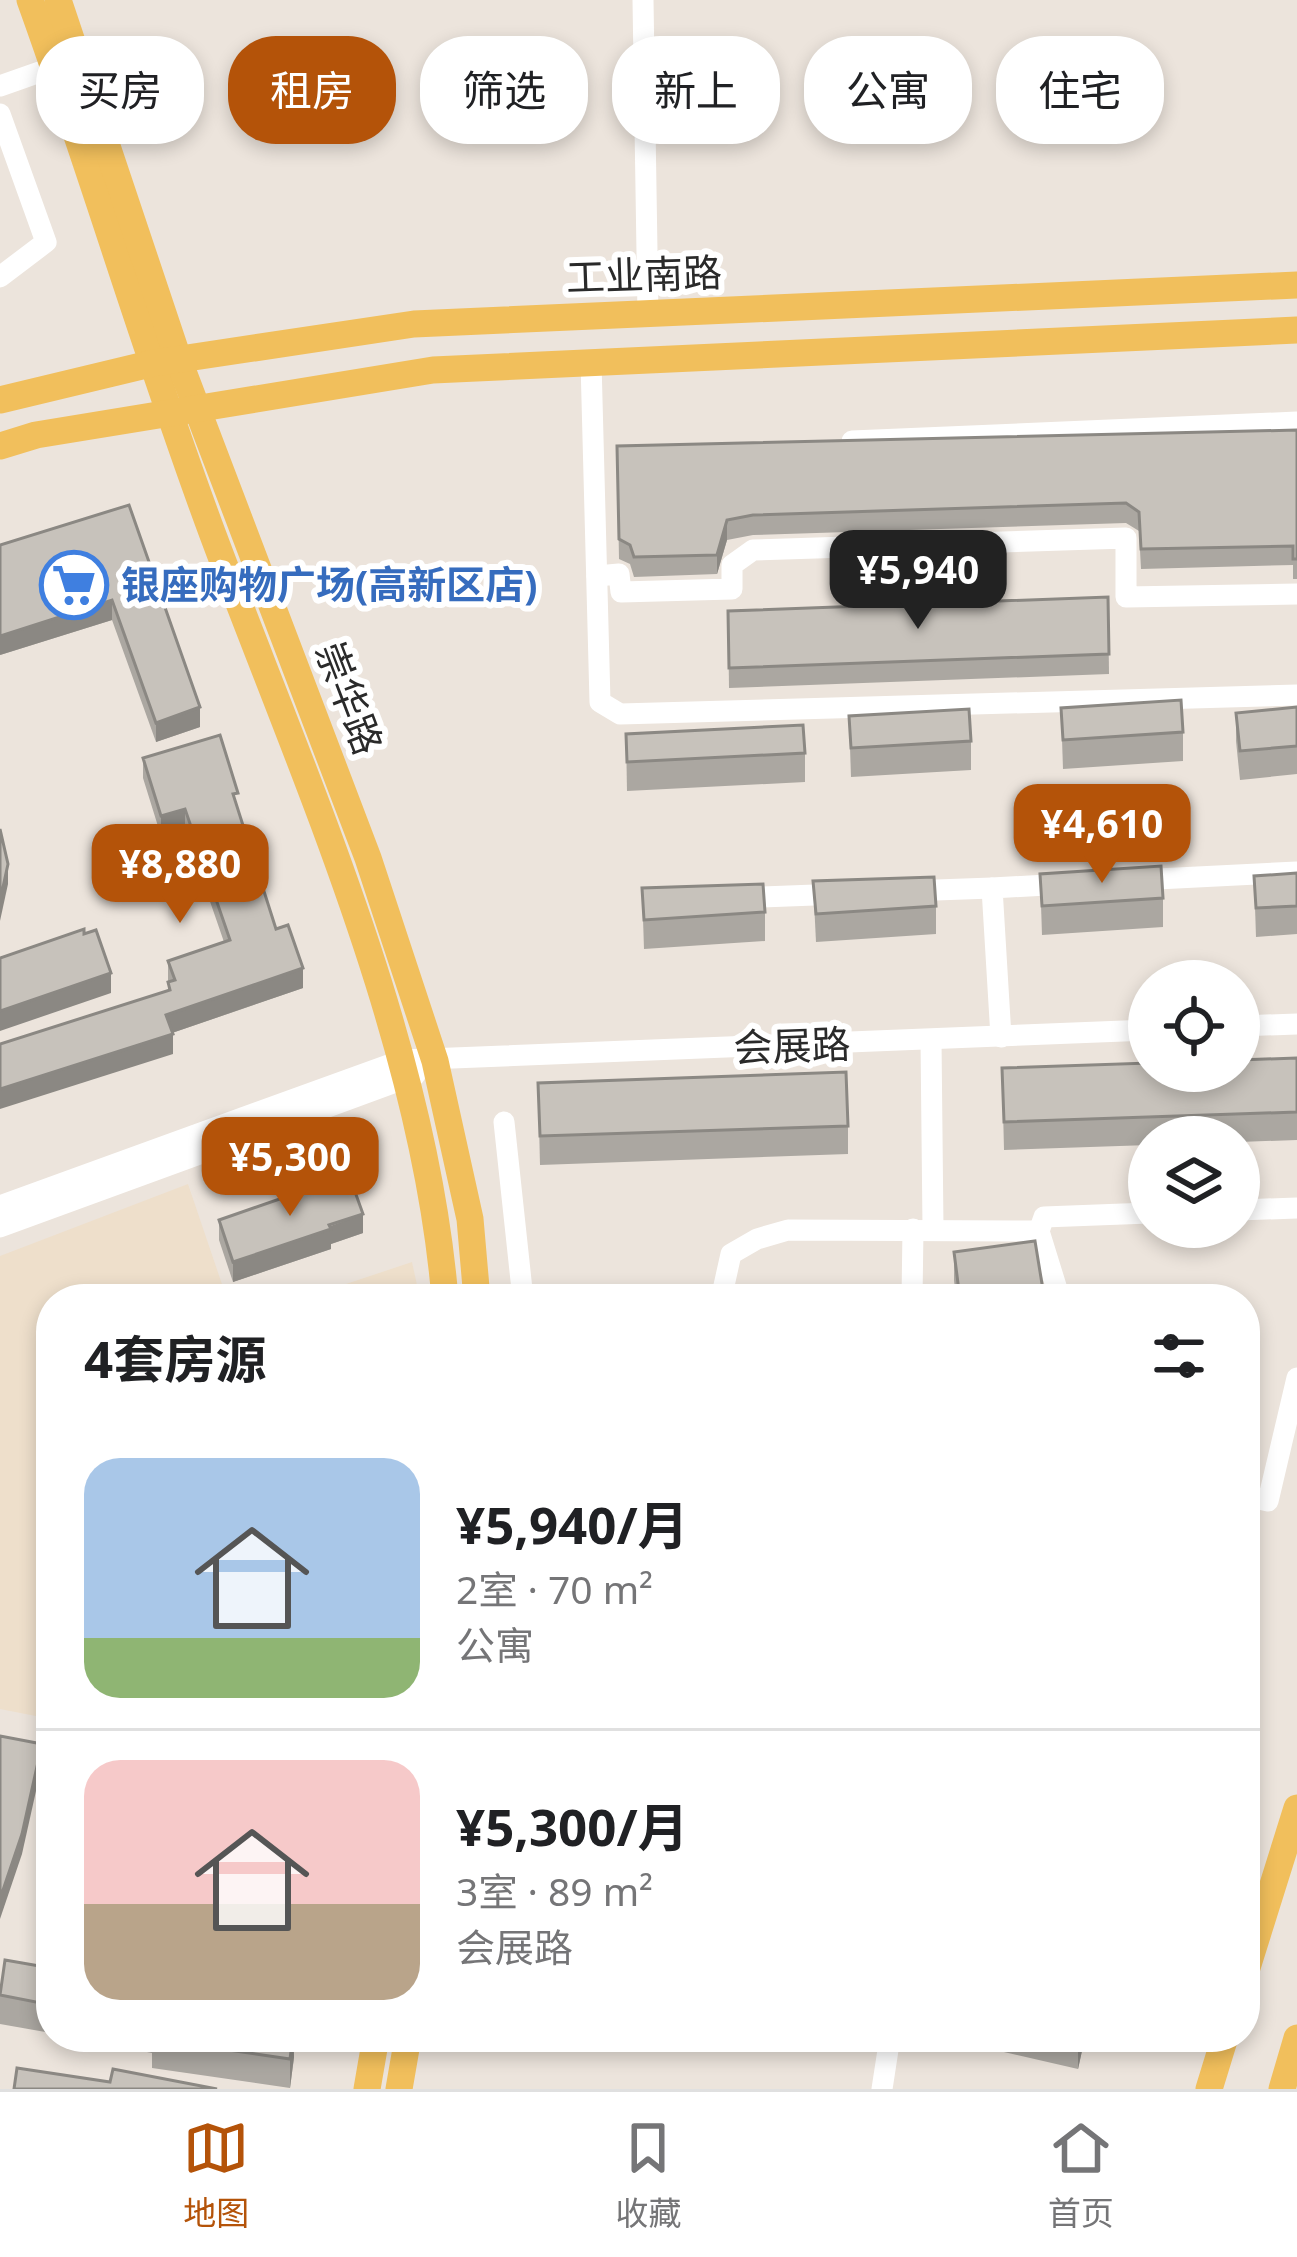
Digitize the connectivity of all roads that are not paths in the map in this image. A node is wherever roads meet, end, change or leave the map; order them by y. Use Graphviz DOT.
graph roads {
  1 [pos="30,0"];
  2 [pos="58,0"];
  3 [pos="643,0"];
  4 [pos="43,36"];
  5 [pos="36,73"];
  6 [pos="0,86"];
  7 [pos="0,114"];
  8 [pos="83,144"];
  9 [pos="0,277"];
  10 [pos="1297,285"];
  11 [pos="648,315"];
  12 [pos="1297,330"];
  13 [pos="167,362"];
  14 [pos="591,362"];
  15 [pos="0,400"];
  16 [pos="200,410"];
  17 [pos="168,415"];
  18 [pos="1297,422"];
  19 [pos="828,442"];
  20 [pos="0,446"];
  21 [pos="593,452"];
  22 [pos="617,452"];
  23 [pos="597,576"];
  24 [pos="1297,594"];
  25 [pos="1297,695"];
  26 [pos="1297,872"];
  27 [pos="1109,882"];
  28 [pos="1086,883"];
  29 [pos="992,888"];
  30 [pos="715,899"];
  31 [pos="1297,1024"];
  32 [pos="1260,1026"];
  33 [pos="1128,1031"];
  34 [pos="1001,1037"];
  35 [pos="931,1040"];
  36 [pos="435,1061"];
  37 [pos="405,1070"];
  38 [pos="504,1122"];
  39 [pos="0,1206"];
  40 [pos="1297,1208"];
  41 [pos="1260,1209"];
  42 [pos="1128,1214"];
  43 [pos="0,1227"];
  44 [pos="923,1228"];
  45 [pos="1039,1231"];
  46 [pos="444,1284"];
  47 [pos="476,1284"];
  48 [pos="521,1284"];
  49 [pos="725,1284"];
  50 [pos="914,1284"];
  51 [pos="1055,1284"];
  52 [pos="1297,1378"];
  53 [pos="1260,1499"];
  54 [pos="1297,1808"];
  55 [pos="1260,1926"];
  56 [pos="1297,2038"];
  57 [pos="373,2052"];
  58 [pos="405,2052"];
  59 [pos="887,2052"];
  60 [pos="1220,2052"];
  61 [pos="367,2089"];
  62 [pos="399,2089"];
  63 [pos="881,2089"];
  64 [pos="1209,2089"];
  65 [pos="1282,2089"];
  1 -- 4 [label="main road, 崇华路"];
  2 -- 13 [label="main road, 崇华路"];
  3 -- 11 [label="street"];
  5 -- 6 [label="street"];
  7 -- 9 [label="street"];
  8 -- 13 [label="main road, 崇华路"];
  10 -- 11 [label="main road, 工业南路"];
  11 -- 13 [label="main road, 工业南路"];
  12 -- 14 [label="main road"];
  13 -- 15 [label="main road, 工业南路"];
  13 -- 16 [label="main road, 崇华路"];
  13 -- 17 [label="main road, 崇华路"];
  14 -- 16 [label="main road"];
  14 -- 21 [label="street"];
  16 -- 17 [label="main road"];
  16 -- 36 [label="main road, 崇华路"];
  17 -- 20 [label="main road"];
  17 -- 37 [label="main road, 崇华路"];
  18 -- 19 [label="street"];
  21 -- 22 [label="street"];
  21 -- 23 [label="street"];
  23 -- 24 [label="street"];
  23 -- 25 [label="street"];
  26 -- 27 [label="street"];
  28 -- 29 [label="street"];
  29 -- 30 [label="street"];
  29 -- 34 [label="street"];
  31 -- 32 [label="street"];
  33 -- 34 [label="street, 会展路"];
  34 -- 35 [label="street, 会展路"];
  35 -- 36 [label="street, 会展路"];
  35 -- 44 [label="street"];
  36 -- 37 [label="street, 会展路"];
  36 -- 47 [label="main road, 崇华路"];
  37 -- 39 [label="street, 会展路"];
  37 -- 43 [label="street, 会展路"];
  37 -- 46 [label="main road, 崇华路"];
  38 -- 48 [label="street"];
  40 -- 41 [label="street"];
  42 -- 45 [label="street"];
  44 -- 45 [label="street"];
  44 -- 49 [label="street"];
  44 -- 50 [label="street"];
  45 -- 51 [label="street"];
  52 -- 53 [label="street"];
  54 -- 55 [label="main road"];
  56 -- 65 [label="main road"];
  57 -- 61 [label="main road"];
  58 -- 62 [label="main road"];
  59 -- 63 [label="street"];
  60 -- 64 [label="main road"];
}
